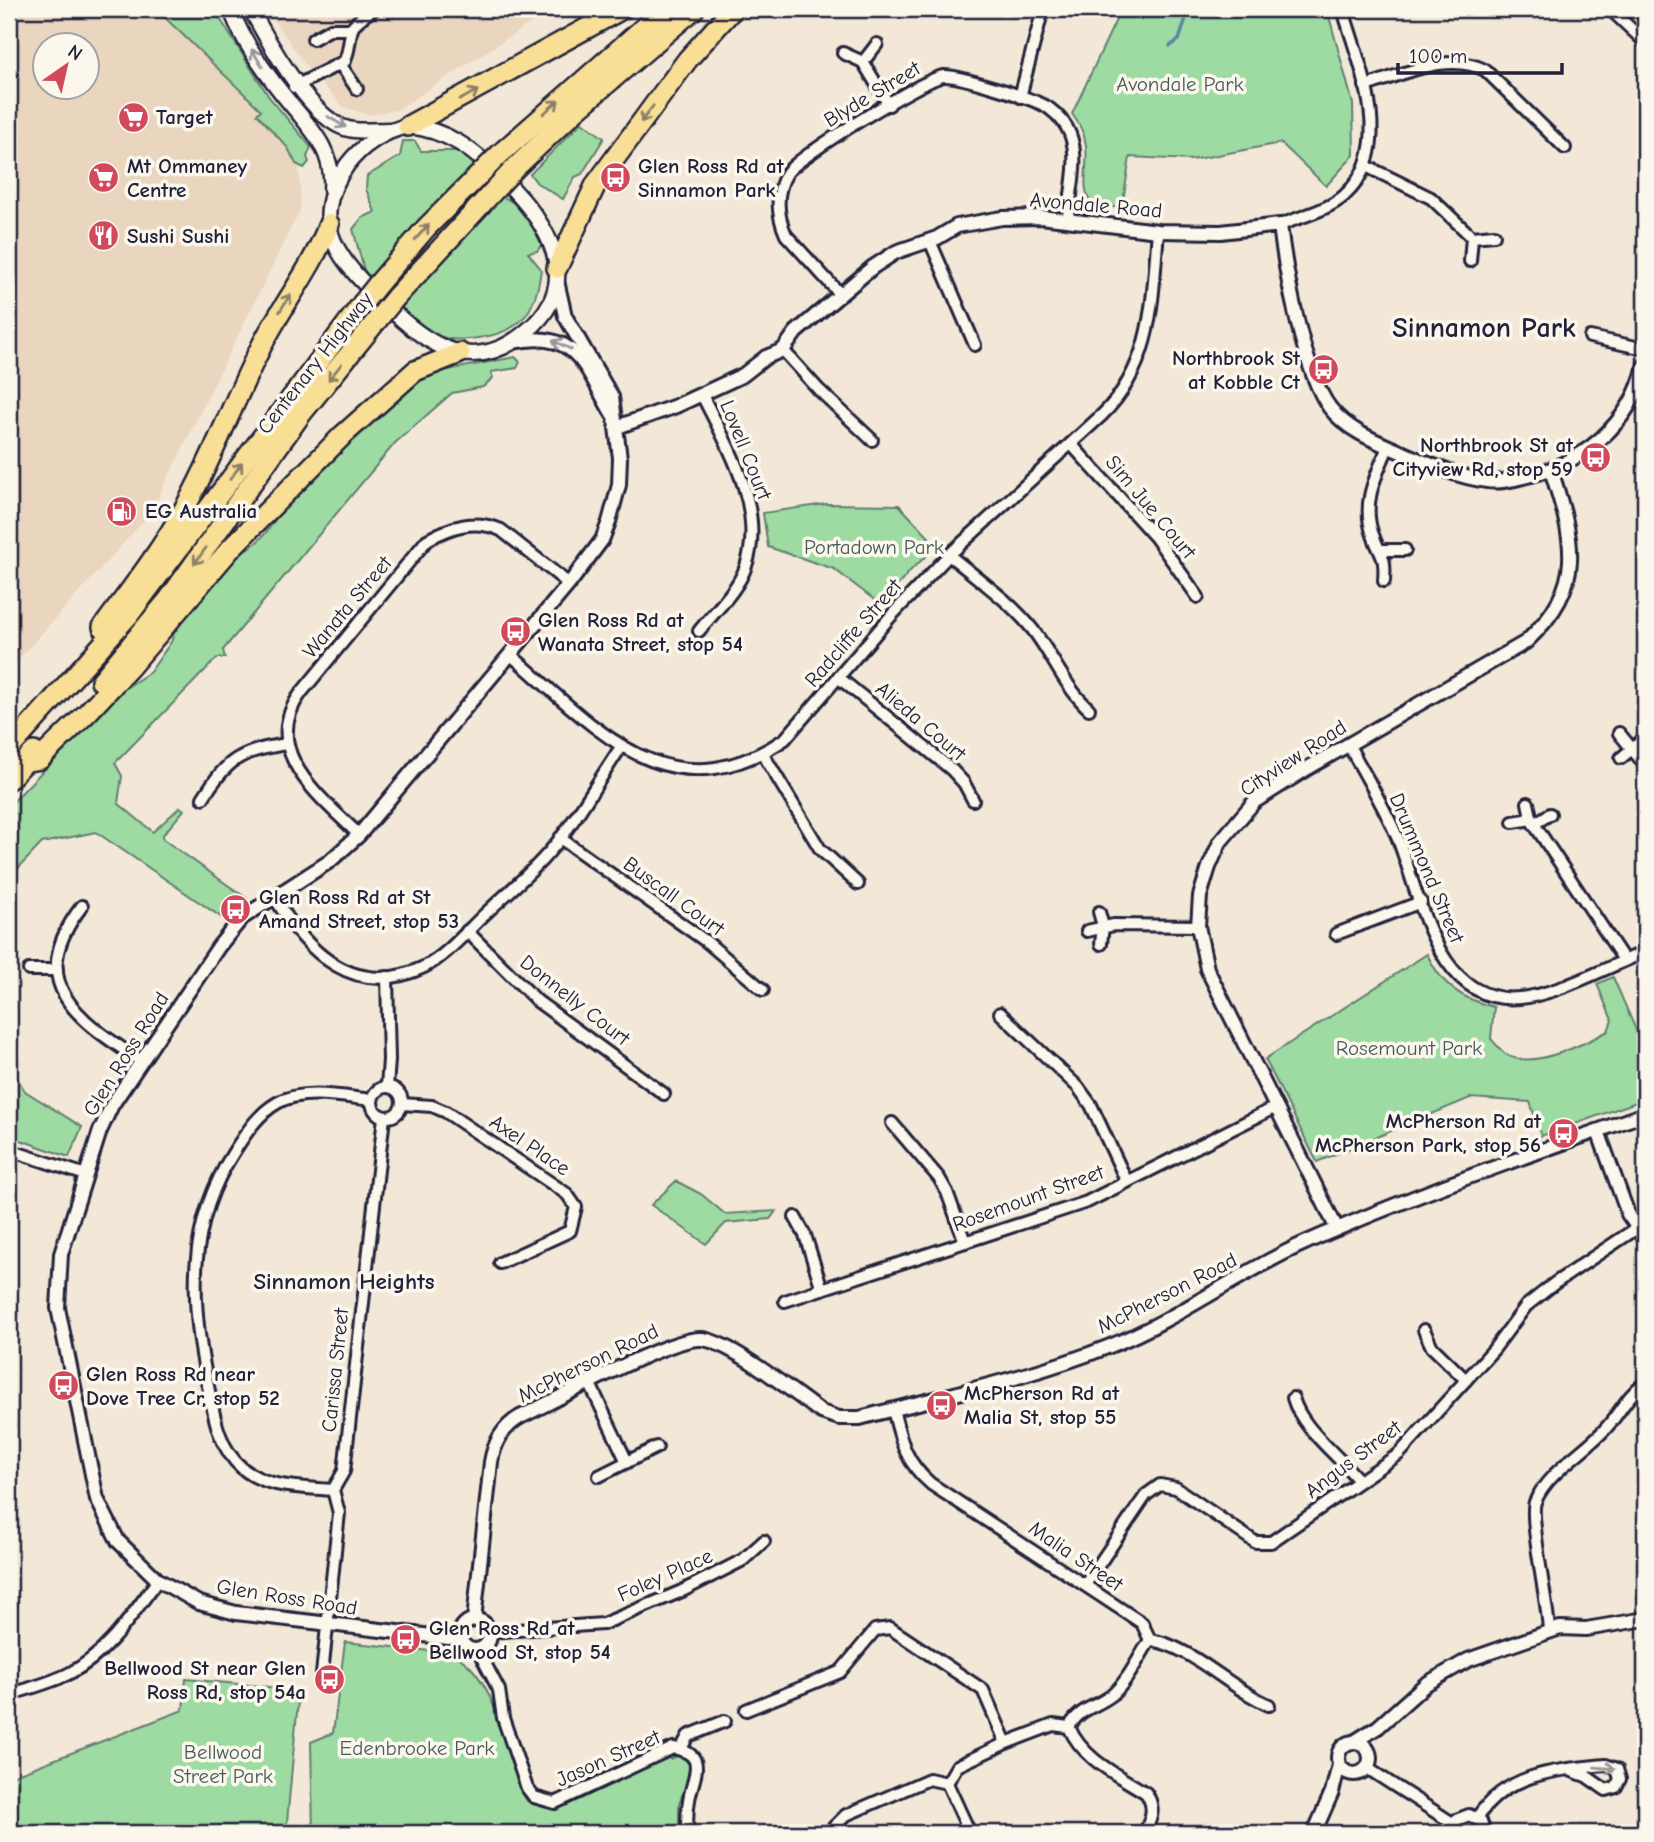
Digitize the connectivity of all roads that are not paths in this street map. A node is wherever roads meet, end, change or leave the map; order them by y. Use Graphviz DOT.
graph roads {
  1 [pos="251,9"];
  2 [pos="258,9"];
  3 [pos="374,9"];
  4 [pos="622,9"];
  5 [pos="665,9"];
  6 [pos="694,9"];
  7 [pos="733,9"];
  8 [pos="1043,9"];
  9 [pos="1343,9"];
  10 [pos="1610,9"];
  11 [pos="231,12"];
  12 [pos="350,29"];
  13 [pos="313,39"];
  14 [pos="267,40"];
  15 [pos="1645,42"];
  16 [pos="877,44"];
  17 [pos="843,53"];
  18 [pos="863,62"];
  19 [pos="340,64"];
  20 [pos="298,84"];
  21 [pos="1365,86"];
  22 [pos="357,89"];
  23 [pos="283,95"];
  24 [pos="1020,97"];
  25 [pos="889,105"];
  26 [pos="399,128"];
  27 [pos="1565,148"];
  28 [pos="1366,166"];
  29 [pos="330,195"];
  30 [pos="1068,218"];
  31 [pos="329,224"];
  32 [pos="1280,225"];
  33 [pos="1158,231"];
  34 [pos="1494,235"];
  35 [pos="1472,237"];
  36 [pos="930,241"];
  37 [pos="1470,261"];
  38 [pos="557,273"];
  39 [pos="841,294"];
  40 [pos="1590,337"];
  41 [pos="512,342"];
  42 [pos="975,345"];
  43 [pos="1645,349"];
  44 [pos="783,350"];
  45 [pos="460,353"];
  46 [pos="1645,365"];
  47 [pos="702,395"];
  48 [pos="616,423"];
  49 [pos="872,440"];
  50 [pos="1071,444"];
  51 [pos="1388,447"];
  52 [pos="1551,470"];
  53 [pos="1382,550"];
  54 [pos="1405,550"];
  55 [pos="949,555"];
  56 [pos="1384,581"];
  57 [pos="569,584"];
  58 [pos="1198,597"];
  59 [pos="699,631"];
  60 [pos="511,655"];
  61 [pos="838,677"];
  62 [pos="57,697"];
  63 [pos="1089,709"];
  64 [pos="1619,733"];
  65 [pos="1645,738"];
  66 [pos="286,744"];
  67 [pos="1348,744"];
  68 [pos="621,747"];
  69 [pos="9,749"];
  70 [pos="1633,750"];
  71 [pos="763,754"];
  72 [pos="1621,758"];
  73 [pos="26,761"];
  74 [pos="1645,765"];
  75 [pos="9,779"];
  76 [pos="203,799"];
  77 [pos="973,800"];
  78 [pos="1528,803"];
  79 [pos="1550,814"];
  80 [pos="1533,821"];
  81 [pos="1513,822"];
  82 [pos="359,835"];
  83 [pos="560,838"];
  84 [pos="858,884"];
  85 [pos="274,896"];
  86 [pos="1421,902"];
  87 [pos="82,906"];
  88 [pos="1100,912"];
  89 [pos="1103,926"];
  90 [pos="1198,926"];
  91 [pos="467,931"];
  92 [pos="1087,931"];
  93 [pos="1336,934"];
  94 [pos="1101,944"];
  95 [pos="1645,952"];
  96 [pos="1624,960"];
  97 [pos="29,970"];
  98 [pos="57,970"];
  99 [pos="387,977"];
  100 [pos="763,990"];
  101 [pos="1000,1013"];
  102 [pos="141,1061"];
  103 [pos="387,1087"];
  104 [pos="664,1094"];
  105 [pos="372,1101"];
  106 [pos="402,1104"];
  107 [pos="1274,1108"];
  108 [pos="1645,1114"];
  109 [pos="384,1117"];
  110 [pos="892,1123"];
  111 [pos="1598,1131"];
  112 [pos="9,1150"];
  113 [pos="86,1175"];
  114 [pos="1127,1182"];
  115 [pos="795,1217"];
  116 [pos="1337,1229"];
  117 [pos="1641,1233"];
  118 [pos="965,1242"];
  119 [pos="500,1263"];
  120 [pos="822,1289"];
  121 [pos="785,1301"];
  122 [pos="1424,1330"];
  123 [pos="1466,1380"];
  124 [pos="1645,1383"];
  125 [pos="590,1384"];
  126 [pos="1293,1398"];
  127 [pos="893,1409"];
  128 [pos="657,1447"];
  129 [pos="627,1462"];
  130 [pos="599,1476"];
  131 [pos="1359,1481"];
  132 [pos="333,1490"];
  133 [pos="764,1541"];
  134 [pos="158,1580"];
  135 [pos="1085,1585"];
  136 [pos="1645,1619"];
  137 [pos="474,1620"];
  138 [pos="328,1625"];
  139 [pos="1549,1630"];
  140 [pos="490,1632"];
  141 [pos="460,1635"];
  142 [pos="1150,1640"];
  143 [pos="478,1650"];
  144 [pos="322,1674"];
  145 [pos="9,1694"];
  146 [pos="1269,1705"];
  147 [pos="746,1710"];
  148 [pos="725,1721"];
  149 [pos="1069,1727"];
  150 [pos="1378,1727"];
  151 [pos="1354,1742"];
  152 [pos="1006,1743"];
  153 [pos="681,1749"];
  154 [pos="1368,1750"];
  155 [pos="1339,1765"];
  156 [pos="1367,1768"];
  157 [pos="1572,1771"];
  158 [pos="1353,1774"];
  159 [pos="947,1783"];
  160 [pos="1332,1792"];
  161 [pos="1477,1818"];
  162 [pos="1452,1828"];
  163 [pos="687,1833"];
  164 [pos="828,1833"];
  165 [pos="970,1833"];
  166 [pos="1144,1833"];
  167 [pos="1314,1833"];
  168 [pos="1485,1833"];
  1 -- 14 [label="main road"];
  2 -- 14 [label="main road"];
  3 -- 12 [label="street"];
  26 -- 4 [label="highway, one-way"];
  62 -- 5 [label="highway, Centenary Highway, one-way, bridge"];
  6 -- 73 [label="highway, Centenary Highway, one-way, bridge"];
  7 -- 38 [label="highway, one-way"];
  8 -- 24 [label="street"];
  9 -- 21 [label="street, Avondale Road"];
  10 -- 15 [label="street"];
  23 -- 11 [label="main road, one-way"];
  12 -- 13 [label="street"];
  12 -- 19 [label="street"];
  14 -- 20 [label="main road"];
  16 -- 18 [label="street"];
  17 -- 18 [label="street"];
  18 -- 25 [label="street"];
  19 -- 20 [label="street"];
  19 -- 22 [label="street"];
  20 -- 23 [label="street"];
  20 -- 26 [label="main road, one-way"];
  21 -- 27 [label="street"];
  21 -- 28 [label="street, Avondale Road"];
  23 -- 29 [label="main road"];
  24 -- 25 [label="street, Blyde Street"];
  24 -- 30 [label="street, Blyde Street"];
  25 -- 39 [label="street, Blyde Street"];
  26 -- 29 [label="main road"];
  26 -- 38 [label="main road"];
  28 -- 32 [label="street, Avondale Road"];
  28 -- 35 [label="street"];
  29 -- 31 [label="main road"];
  30 -- 33 [label="street, Avondale Road"];
  30 -- 36 [label="street, Avondale Road"];
  31 -- 45 [label="main road"];
  62 -- 31 [label="highway, one-way"];
  32 -- 33 [label="street, Avondale Road"];
  32 -- 51 [label="street"];
  33 -- 50 [label="street, Radcliffe Street"];
  34 -- 35 [label="street"];
  35 -- 37 [label="street"];
  36 -- 39 [label="street, Avondale Road"];
  36 -- 42 [label="street"];
  38 -- 41 [label="main road"];
  38 -- 48 [label="street, Glen Ross Road"];
  39 -- 44 [label="street, Avondale Road"];
  40 -- 43 [label="street"];
  41 -- 45 [label="main road"];
  48 -- 41 [label="street, Glen Ross Road, one-way"];
  44 -- 47 [label="street, Avondale Road"];
  44 -- 49 [label="street"];
  45 -- 73 [label="highway"];
  46 -- 52 [label="street"];
  47 -- 48 [label="street, Avondale Road"];
  47 -- 59 [label="street, Lovell Court"];
  48 -- 57 [label="street, Glen Ross Road"];
  50 -- 55 [label="street, Radcliffe Street"];
  50 -- 58 [label="street, Sim Jue Court"];
  51 -- 52 [label="street"];
  51 -- 53 [label="street"];
  52 -- 67 [label="street, Cityview Road"];
  53 -- 54 [label="street"];
  53 -- 56 [label="street"];
  55 -- 61 [label="street, Radcliffe Street"];
  55 -- 63 [label="street"];
  57 -- 60 [label="street, Glen Ross Road"];
  57 -- 66 [label="street, Wanata Street"];
  60 -- 68 [label="street, Radcliffe Street"];
  60 -- 82 [label="street, Glen Ross Road"];
  61 -- 71 [label="street, Radcliffe Street"];
  61 -- 77 [label="street, Alieda Court"];
  62 -- 69 [label="highway, Centenary Highway"];
  64 -- 70 [label="street"];
  65 -- 70 [label="street"];
  66 -- 76 [label="street"];
  66 -- 82 [label="street"];
  67 -- 86 [label="street, Drummond Street"];
  67 -- 90 [label="street, Cityview Road"];
  68 -- 71 [label="street, Radcliffe Street"];
  68 -- 83 [label="street"];
  70 -- 72 [label="street"];
  70 -- 74 [label="street"];
  71 -- 84 [label="street"];
  73 -- 75 [label="highway, Centenary Highway"];
  78 -- 80 [label="street"];
  79 -- 80 [label="street"];
  80 -- 81 [label="street"];
  80 -- 96 [label="street"];
  82 -- 85 [label="street, Glen Ross Road"];
  83 -- 91 [label="street"];
  83 -- 100 [label="street, Buscall Court"];
  85 -- 99 [label="street"];
  85 -- 102 [label="street, Glen Ross Road"];
  86 -- 93 [label="street"];
  86 -- 96 [label="street, Drummond Street"];
  87 -- 98 [label="street"];
  88 -- 89 [label="street"];
  89 -- 90 [label="street"];
  89 -- 92 [label="street"];
  89 -- 94 [label="street"];
  90 -- 107 [label="street, Cityview Road"];
  91 -- 99 [label="street"];
  91 -- 104 [label="street, Donnelly Court"];
  95 -- 96 [label="street, Drummond Street"];
  97 -- 98 [label="street"];
  98 -- 102 [label="street"];
  99 -- 103 [label="street"];
  101 -- 114 [label="street"];
  102 -- 113 [label="street, Glen Ross Road"];
  103 -- 105 [label="street"];
  103 -- 106 [label="street"];
  105 -- 109 [label="street"];
  105 -- 132 [label="street"];
  106 -- 109 [label="street"];
  106 -- 119 [label="street, Axel Place"];
  107 -- 114 [label="street, Rosemount Street"];
  107 -- 116 [label="street, Cityview Road"];
  108 -- 111 [label="street, McPherson Road"];
  109 -- 132 [label="street, Carissa Street"];
  110 -- 118 [label="street"];
  111 -- 116 [label="street, McPherson Road"];
  111 -- 117 [label="street"];
  112 -- 113 [label="street"];
  113 -- 134 [label="street, Glen Ross Road"];
  114 -- 118 [label="street, Rosemount Street"];
  115 -- 120 [label="street"];
  116 -- 127 [label="street, McPherson Road"];
  117 -- 123 [label="street, Angus Street"];
  118 -- 120 [label="street, Rosemount Street"];
  120 -- 121 [label="street, Rosemount Street"];
  122 -- 123 [label="street"];
  123 -- 131 [label="street, Angus Street"];
  124 -- 139 [label="street"];
  125 -- 127 [label="street, McPherson Road"];
  125 -- 129 [label="street"];
  125 -- 137 [label="street, McPherson Road"];
  126 -- 131 [label="street"];
  127 -- 135 [label="street, Malia Street"];
  128 -- 129 [label="street"];
  129 -- 130 [label="street"];
  131 -- 135 [label="street, Angus Street"];
  132 -- 138 [label="street, Carissa Street"];
  133 -- 140 [label="street, Foley Place"];
  134 -- 138 [label="street, Glen Ross Road"];
  134 -- 145 [label="street"];
  135 -- 142 [label="street, Malia Street"];
  136 -- 139 [label="street"];
  137 -- 140 [label="street"];
  137 -- 141 [label="street"];
  138 -- 141 [label="street, Glen Ross Road"];
  138 -- 144 [label="street, Carissa Street"];
  139 -- 150 [label="street"];
  140 -- 143 [label="street"];
  141 -- 143 [label="street"];
  142 -- 146 [label="street, Malia Street"];
  142 -- 149 [label="street"];
  143 -- 153 [label="street, Jason Street"];
  147 -- 152 [label="street"];
  148 -- 153 [label="street"];
  149 -- 152 [label="street"];
  149 -- 166 [label="street"];
  150 -- 151 [label="street"];
  150 -- 154 [label="street"];
  151 -- 154 [label="street"];
  151 -- 155 [label="street"];
  152 -- 159 [label="street"];
  153 -- 163 [label="street, Jason Street"];
  154 -- 156 [label="street"];
  155 -- 158 [label="street"];
  155 -- 160 [label="street"];
  156 -- 158 [label="street"];
  156 -- 162 [label="street"];
  157 -- 161 [label="street"];
  158 -- 160 [label="street"];
  159 -- 164 [label="street"];
  159 -- 165 [label="street"];
  160 -- 167 [label="street"];
  161 -- 162 [label="street"];
  161 -- 168 [label="street"];
}
